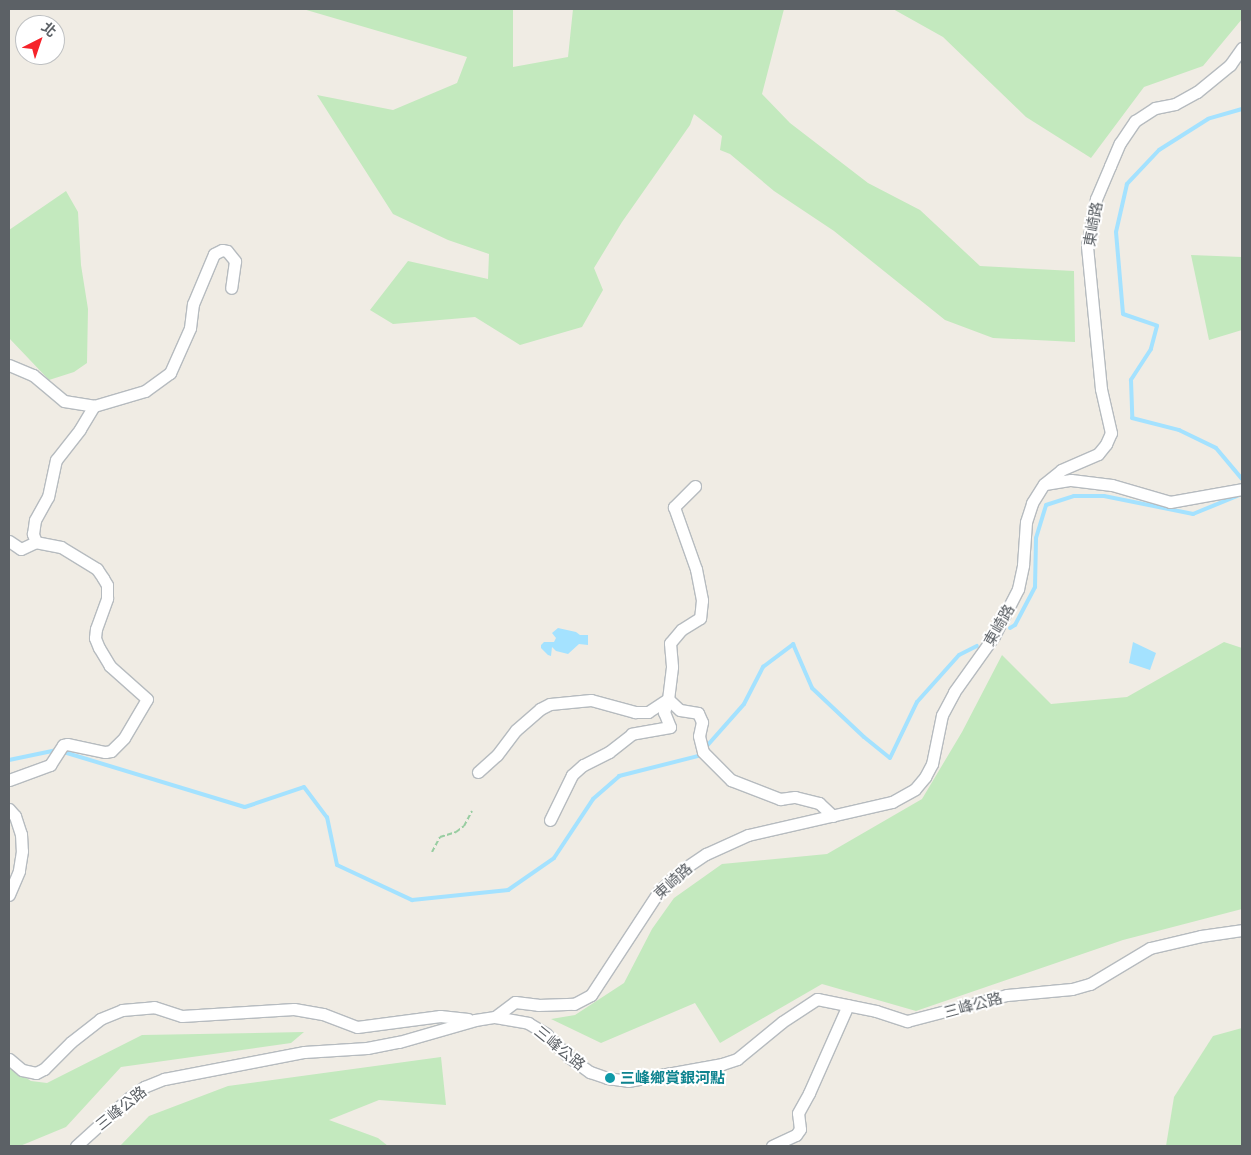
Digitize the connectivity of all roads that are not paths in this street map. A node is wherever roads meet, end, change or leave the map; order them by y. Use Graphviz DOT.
graph roads {
  1 [pos="1242,48"];
  2 [pos="231,288"];
  3 [pos="9,365"];
  4 [pos="94,406"];
  5 [pos="1044,484"];
  6 [pos="695,486"];
  7 [pos="1242,489"];
  8 [pos="9,541"];
  9 [pos="36,542"];
  10 [pos="668,699"];
  11 [pos="478,772"];
  12 [pos="9,780"];
  13 [pos="9,809"];
  14 [pos="833,816"];
  15 [pos="550,820"];
  16 [pos="9,895"];
  17 [pos="1242,930"];
  18 [pos="848,1006"];
  19 [pos="495,1017"];
  20 [pos="475,1020"];
  21 [pos="9,1059"];
  22 [pos="76,1146"];
  23 [pos="772,1146"];
  1 -- 5 [label="street, 東崎路"];
  2 -- 4 [label="street"];
  3 -- 4 [label="street"];
  4 -- 9 [label="street"];
  5 -- 7 [label="street"];
  5 -- 14 [label="street, 東崎路"];
  6 -- 10 [label="street"];
  8 -- 9 [label="street"];
  9 -- 12 [label="street"];
  10 -- 11 [label="street"];
  10 -- 14 [label="street"];
  10 -- 15 [label="street"];
  13 -- 16 [label="street"];
  14 -- 19 [label="street, 東崎路"];
  17 -- 18 [label="street, 三峰公路"];
  18 -- 19 [label="street, 三峰公路"];
  18 -- 23 [label="street"];
  19 -- 20 [label="street, 三峰公路"];
  20 -- 21 [label="street"];
  20 -- 22 [label="street, 三峰公路"];
}
